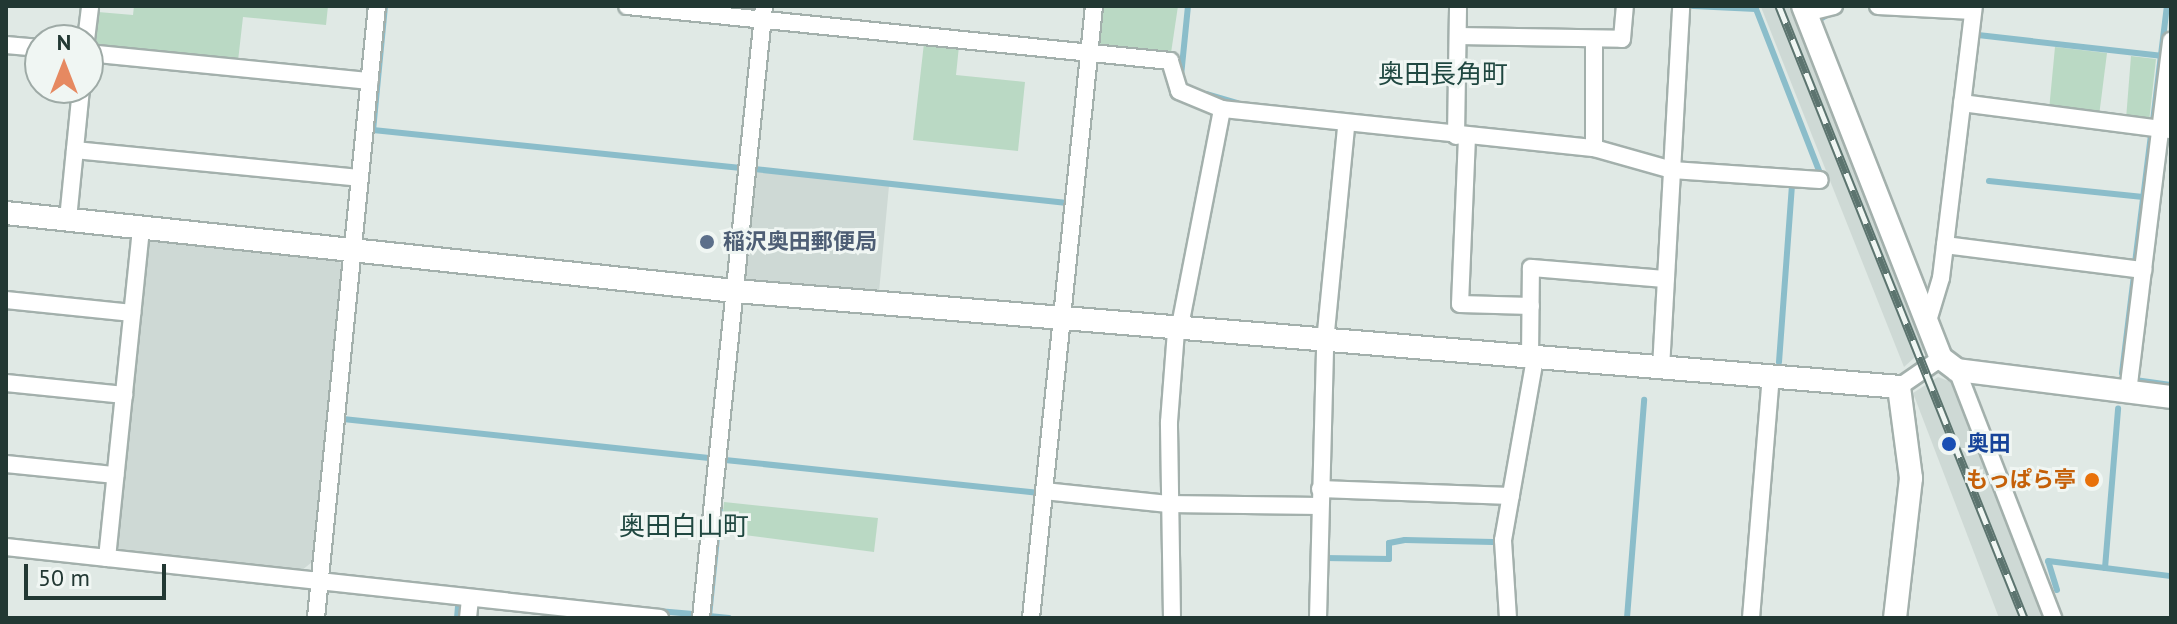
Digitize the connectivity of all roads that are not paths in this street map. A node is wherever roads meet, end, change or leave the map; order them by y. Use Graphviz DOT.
graph roads {
  1 [pos="377,6"];
  2 [pos="627,6"];
  3 [pos="1094,6"];
  4 [pos="1458,6"];
  5 [pos="1625,6"];
  6 [pos="1681,6"];
  7 [pos="1834,6"];
  8 [pos="1878,6"];
  9 [pos="1973,8"];
  10 [pos="1805,9"];
  11 [pos="763,13"];
  12 [pos="1458,36"];
  13 [pos="1594,39"];
  14 [pos="2171,41"];
  15 [pos="1089,54"];
  16 [pos="104,55"];
  17 [pos="370,81"];
  18 [pos="1962,103"];
  19 [pos="79,104"];
  20 [pos="1222,109"];
  21 [pos="1346,126"];
  22 [pos="2166,130"];
  23 [pos="1462,136"];
  24 [pos="1594,148"];
  25 [pos="75,150"];
  26 [pos="1672,170"];
  27 [pos="359,178"];
  28 [pos="1820,180"];
  29 [pos="6,213"];
  30 [pos="68,219"];
  31 [pos="141,227"];
  32 [pos="1945,245"];
  33 [pos="352,248"];
  34 [pos="2143,270"];
  35 [pos="1666,279"];
  36 [pos="735,291"];
  37 [pos="6,300"];
  38 [pos="1531,306"];
  39 [pos="132,313"];
  40 [pos="1062,320"];
  41 [pos="1928,321"];
  42 [pos="1178,330"];
  43 [pos="1325,342"];
  44 [pos="1533,358"];
  45 [pos="1949,364"];
  46 [pos="1661,368"];
  47 [pos="1771,377"];
  48 [pos="6,383"];
  49 [pos="1899,387"];
  50 [pos="2128,392"];
  51 [pos="124,395"];
  52 [pos="2171,397"];
  53 [pos="6,464"];
  54 [pos="115,475"];
  55 [pos="1044,491"];
  56 [pos="1511,496"];
  57 [pos="1320,497"];
  58 [pos="1168,504"];
  59 [pos="6,547"];
  60 [pos="107,558"];
  61 [pos="320,582"];
  62 [pos="470,598"];
  63 [pos="316,618"];
  64 [pos="468,618"];
  65 [pos="660,618"];
  66 [pos="701,618"];
  67 [pos="1031,618"];
  68 [pos="1172,618"];
  69 [pos="1318,618"];
  70 [pos="1508,618"];
  71 [pos="1751,618"];
  72 [pos="1895,618"];
  73 [pos="2053,618"];
  1 -- 17 [label="street"];
  2 -- 11 [label="street"];
  3 -- 15 [label="street"];
  4 -- 12 [label="street"];
  5 -- 13 [label="street"];
  6 -- 26 [label="street"];
  7 -- 10 [label="street"];
  8 -- 9 [label="street"];
  9 -- 18 [label="street"];
  10 -- 41 [label="street"];
  11 -- 15 [label="street"];
  11 -- 36 [label="street"];
  12 -- 13 [label="street"];
  12 -- 23 [label="street"];
  13 -- 24 [label="street"];
  14 -- 22 [label="street"];
  15 -- 20 [label="street"];
  15 -- 40 [label="street"];
  16 -- 17 [label="street"];
  17 -- 27 [label="street"];
  18 -- 22 [label="street"];
  18 -- 32 [label="street"];
  19 -- 25 [label="street"];
  20 -- 21 [label="street"];
  20 -- 42 [label="street"];
  21 -- 23 [label="street"];
  21 -- 43 [label="street"];
  22 -- 34 [label="street"];
  23 -- 24 [label="street"];
  23 -- 38 [label="street"];
  24 -- 26 [label="street"];
  25 -- 27 [label="street"];
  25 -- 30 [label="street"];
  26 -- 28 [label="street"];
  26 -- 35 [label="street"];
  27 -- 33 [label="street"];
  29 -- 30 [label="street"];
  30 -- 31 [label="street"];
  31 -- 33 [label="street"];
  31 -- 39 [label="street"];
  32 -- 34 [label="street"];
  32 -- 41 [label="street"];
  33 -- 36 [label="street"];
  33 -- 61 [label="street"];
  34 -- 50 [label="street"];
  35 -- 38 [label="street"];
  35 -- 46 [label="street"];
  36 -- 40 [label="street"];
  36 -- 66 [label="street"];
  37 -- 39 [label="street"];
  38 -- 44 [label="street"];
  39 -- 51 [label="street"];
  40 -- 42 [label="street"];
  40 -- 55 [label="street"];
  41 -- 45 [label="street"];
  42 -- 43 [label="street"];
  42 -- 58 [label="street"];
  43 -- 44 [label="street"];
  43 -- 57 [label="street"];
  44 -- 46 [label="street"];
  44 -- 56 [label="street"];
  45 -- 49 [label="street"];
  45 -- 50 [label="street"];
  45 -- 73 [label="street"];
  46 -- 47 [label="street"];
  47 -- 49 [label="street"];
  47 -- 71 [label="street"];
  48 -- 51 [label="street"];
  49 -- 72 [label="street"];
  50 -- 52 [label="street"];
  51 -- 54 [label="street"];
  53 -- 54 [label="street"];
  54 -- 60 [label="street"];
  55 -- 58 [label="street"];
  55 -- 67 [label="street"];
  56 -- 57 [label="street"];
  56 -- 70 [label="street"];
  57 -- 58 [label="street"];
  57 -- 69 [label="street"];
  58 -- 68 [label="street"];
  59 -- 60 [label="street"];
  60 -- 61 [label="street"];
  61 -- 62 [label="street"];
  61 -- 63 [label="street"];
  62 -- 64 [label="street"];
  62 -- 65 [label="street"];
}
